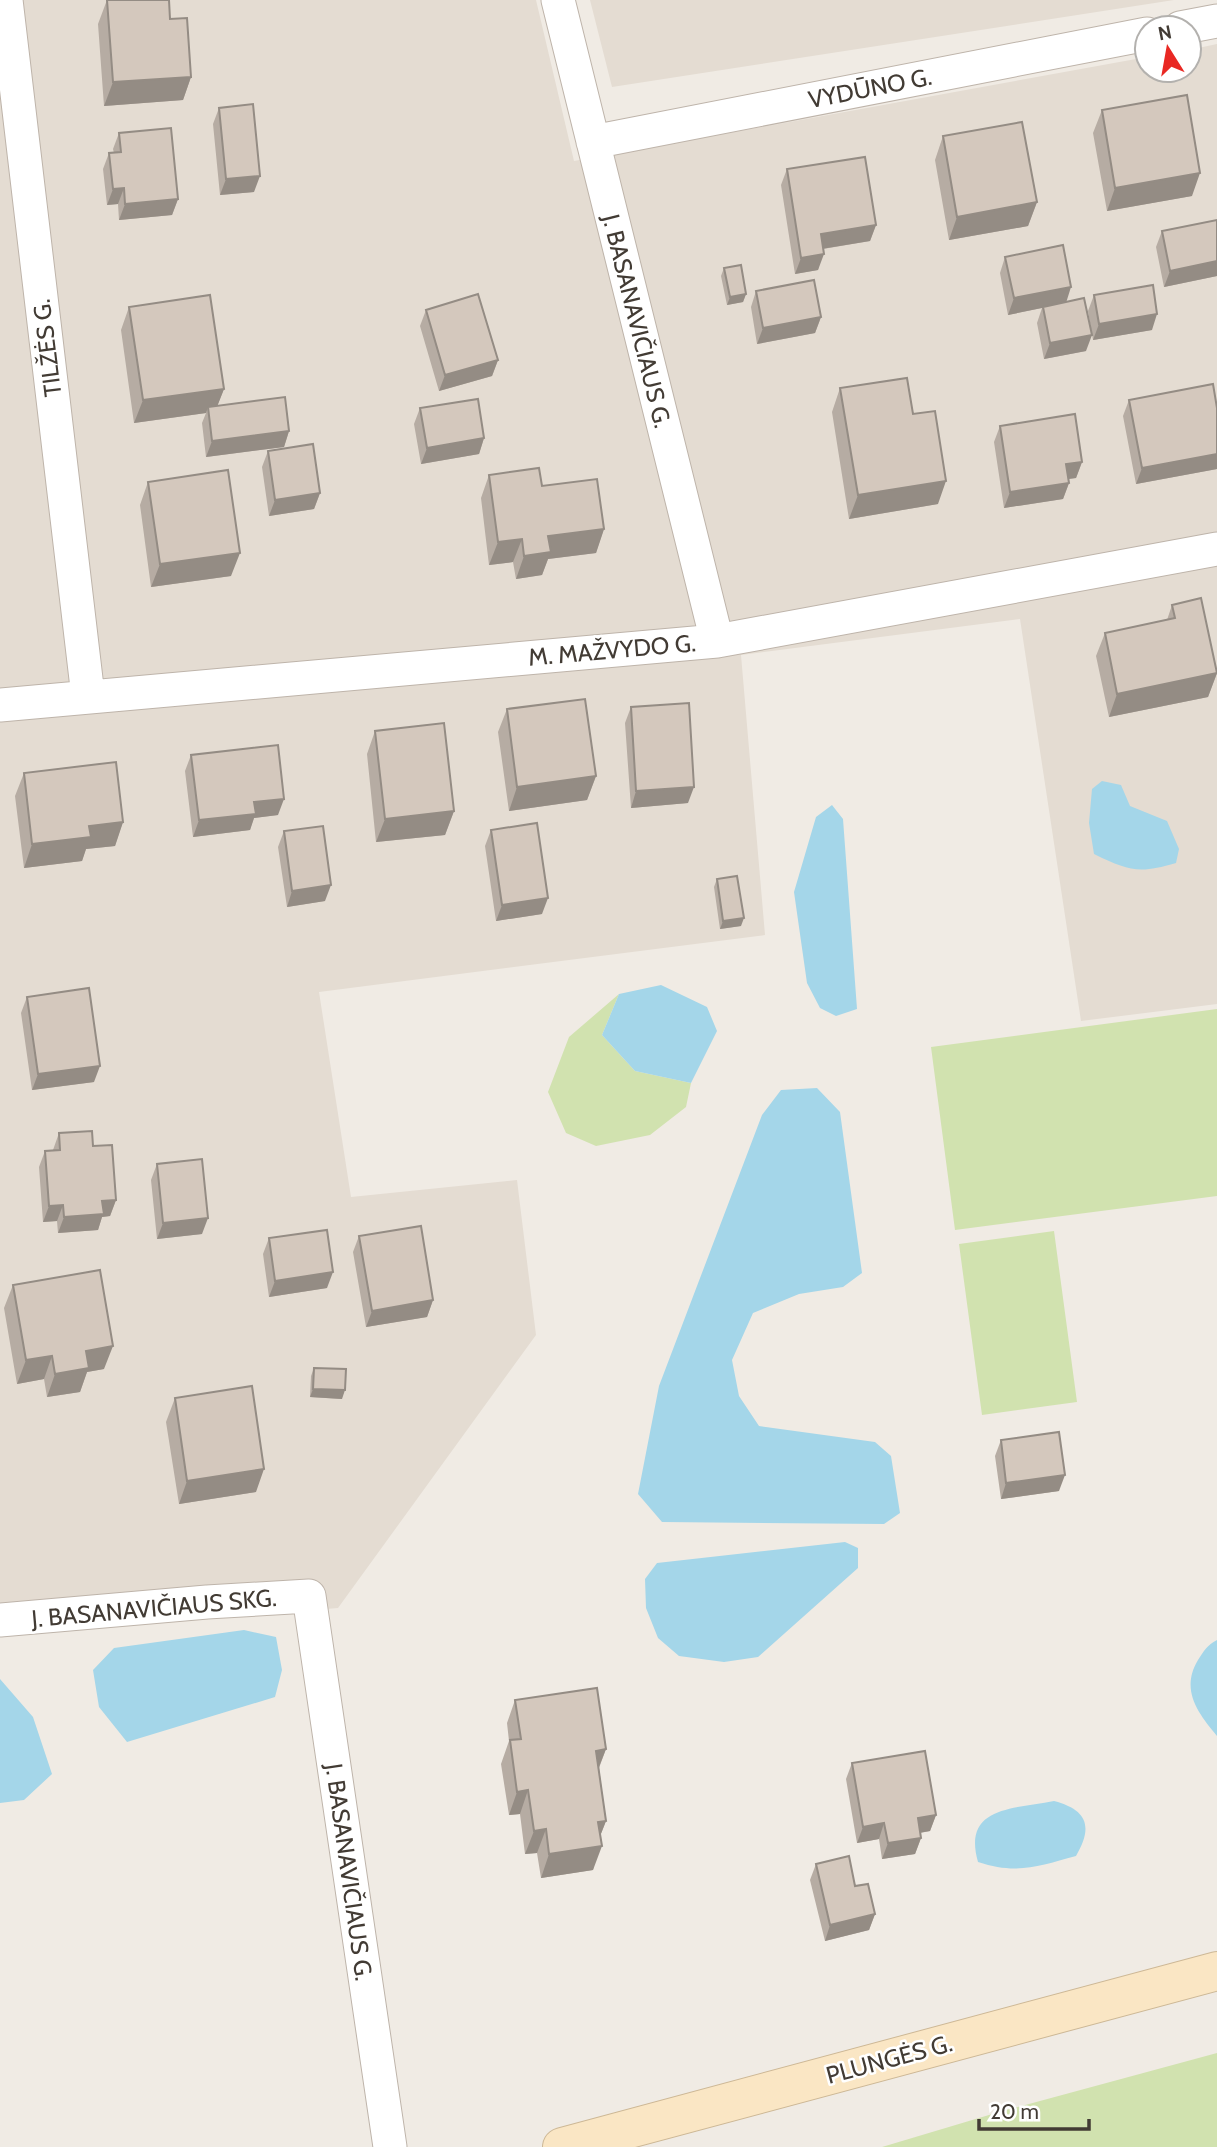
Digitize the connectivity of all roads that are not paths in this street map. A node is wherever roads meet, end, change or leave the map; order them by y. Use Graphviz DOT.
graph roads {
  1 [pos="6,0"];
  2 [pos="558,0"];
  3 [pos="1133,37"];
  4 [pos="593,142"];
  5 [pos="1217,549"];
  6 [pos="717,641"];
  7 [pos="88,696"];
  8 [pos="0,705"];
  9 [pos="309,1596"];
  10 [pos="0,1620"];
  11 [pos="1217,1971"];
  12 [pos="390,2147"];
  13 [pos="562,2147"];
  1 -- 7 [label="street, TILŽĖS G."];
  2 -- 4 [label="street, J. BASANAVIČIAUS G."];
  3 -- 4 [label="street, VYDŪNO G."];
  4 -- 6 [label="street, J. BASANAVIČIAUS G."];
  5 -- 6 [label="street, M. MAŽVYDO G."];
  6 -- 7 [label="street, M. MAŽVYDO G."];
  7 -- 8 [label="street, M. MAŽVYDO G."];
  9 -- 10 [label="street, J. BASANAVIČIAUS SKG."];
  9 -- 12 [label="street, J. BASANAVIČIAUS G."];
  11 -- 13 [label="main road, PLUNGĖS G."];
}
